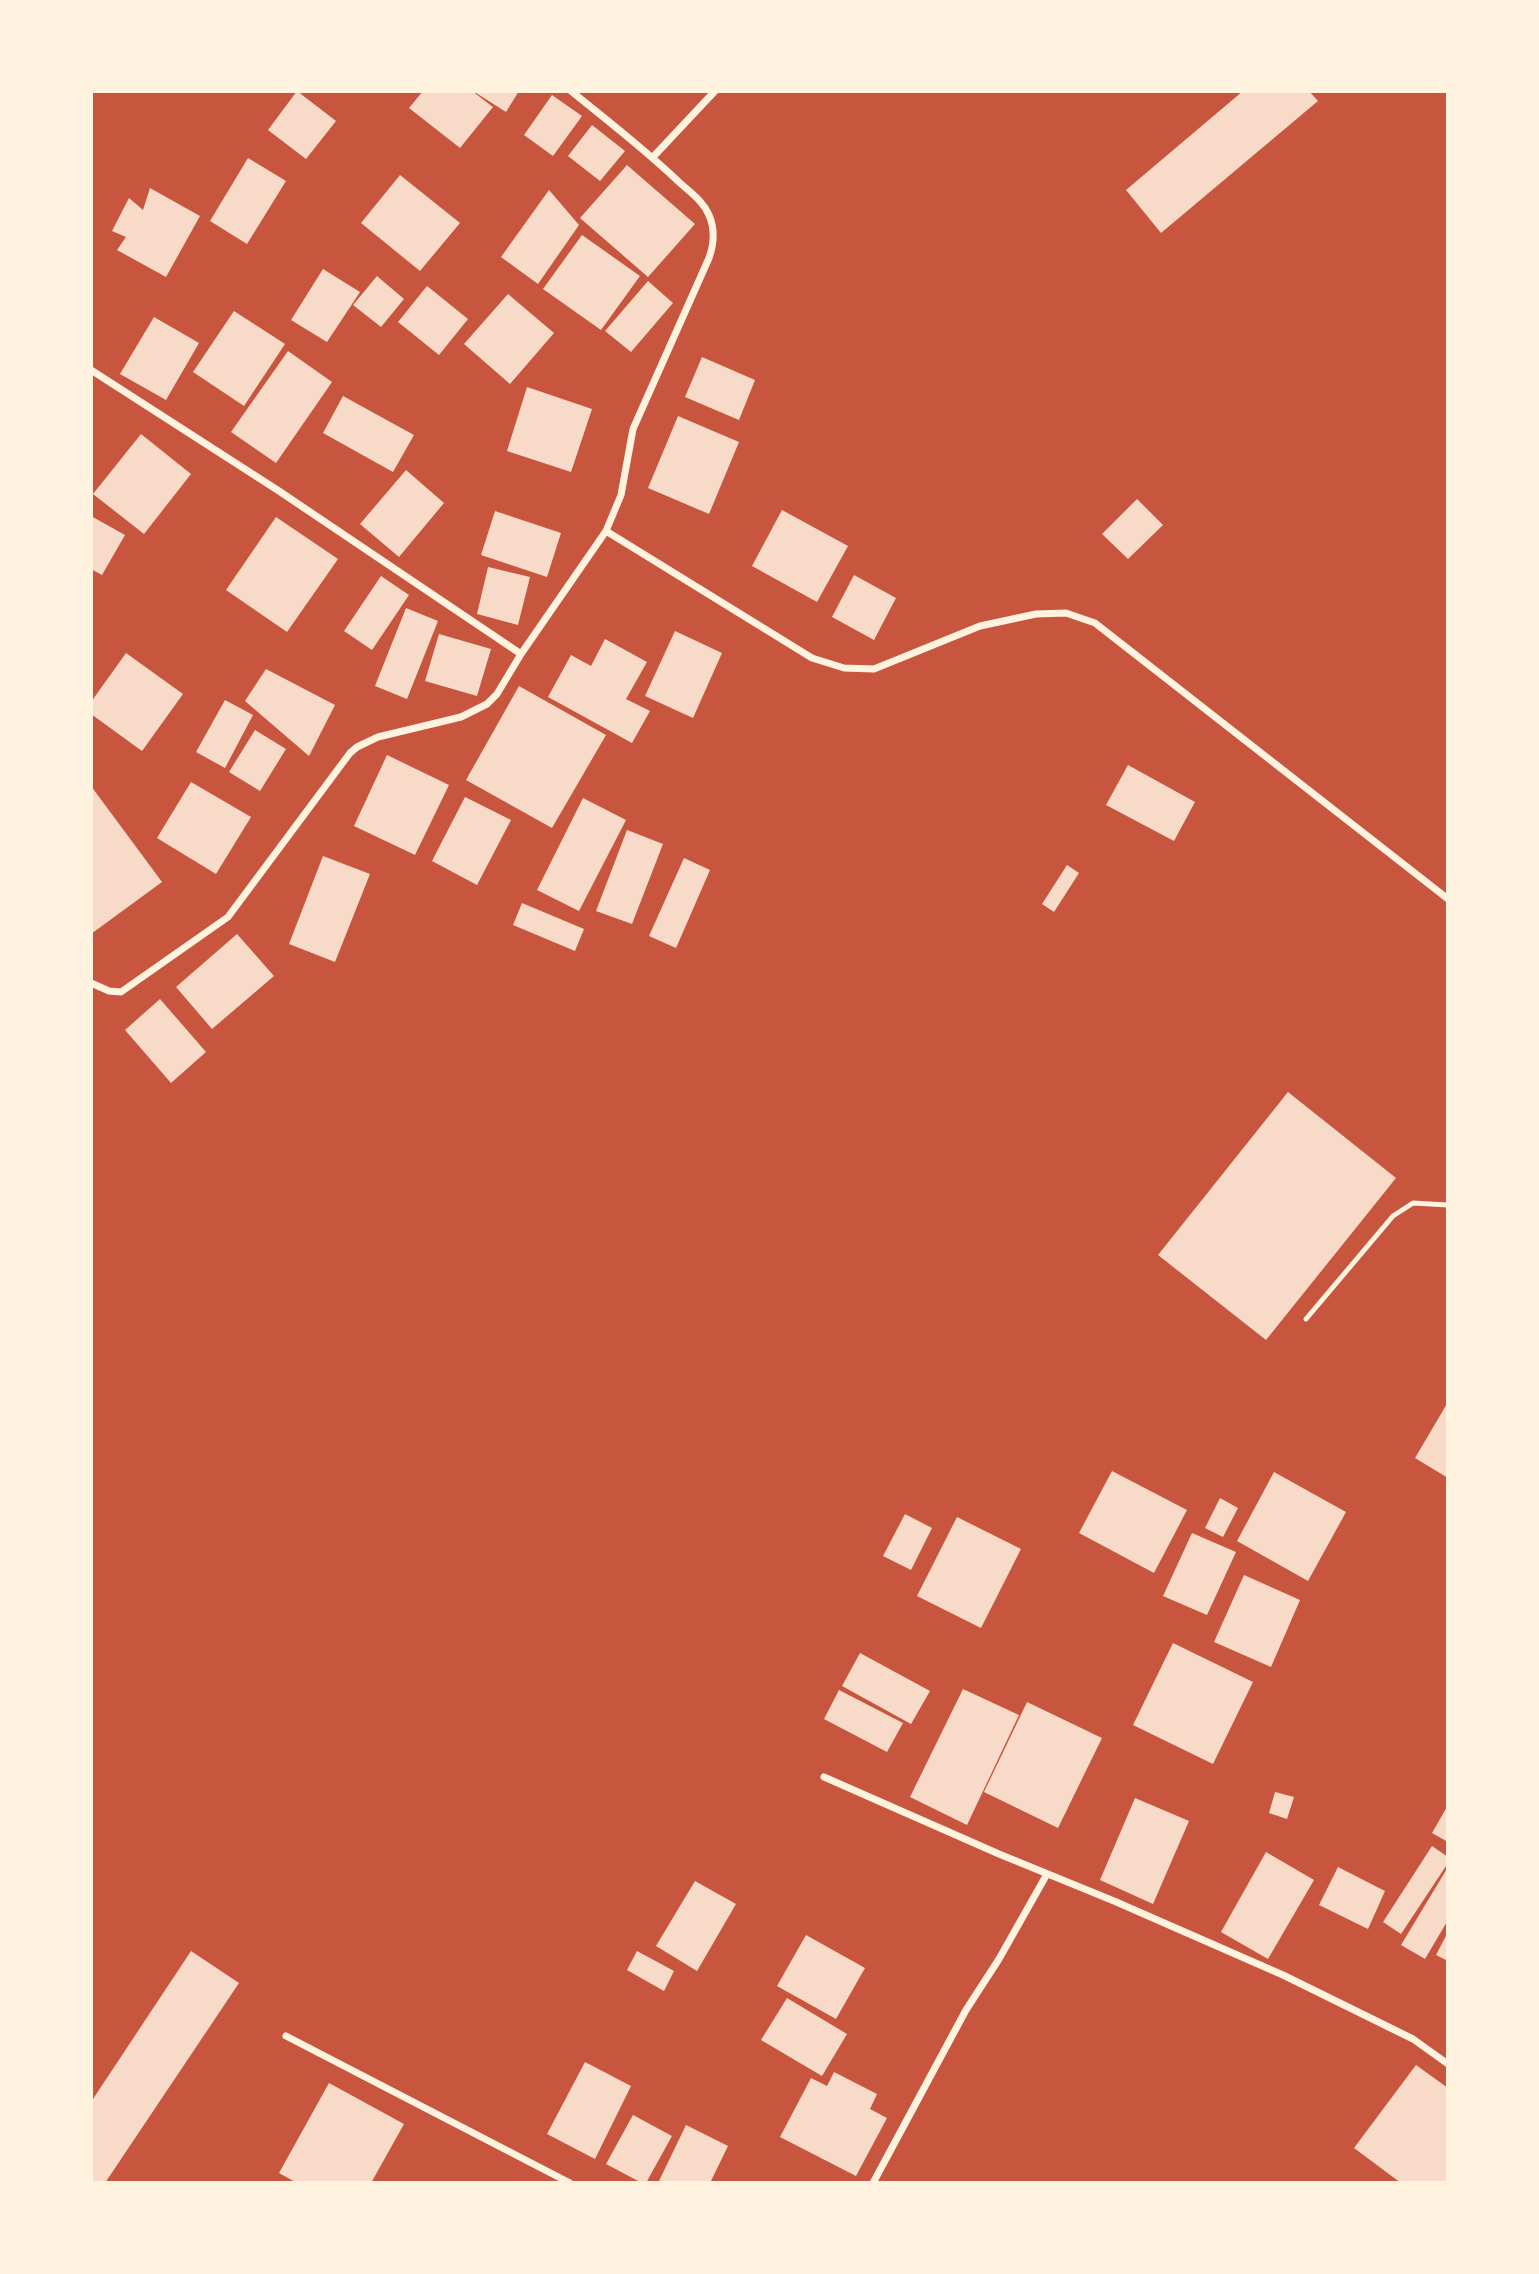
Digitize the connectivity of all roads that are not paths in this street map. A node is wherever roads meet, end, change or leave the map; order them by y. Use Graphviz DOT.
graph roads {
  1 [pos="572,91"];
  2 [pos="715,91"];
  3 [pos="653,157"];
  4 [pos="91,370"];
  5 [pos="606,531"];
  6 [pos="521,654"];
  7 [pos="1448,899"];
  8 [pos="91,983"];
  9 [pos="1448,1205"];
  10 [pos="1306,1320"];
  11 [pos="824,1777"];
  12 [pos="1047,1874"];
  13 [pos="286,2036"];
  14 [pos="1448,2064"];
  15 [pos="570,2183"];
  16 [pos="873,2183"];
  1 -- 3 [label="street"];
  2 -- 3 [label="street"];
  3 -- 5 [label="street"];
  4 -- 6 [label="street"];
  5 -- 6 [label="street"];
  5 -- 7 [label="street"];
  6 -- 8 [label="street"];
  9 -- 10 [label="lane"];
  11 -- 12 [label="street"];
  12 -- 14 [label="street"];
  12 -- 16 [label="street"];
  13 -- 15 [label="street"];
}
